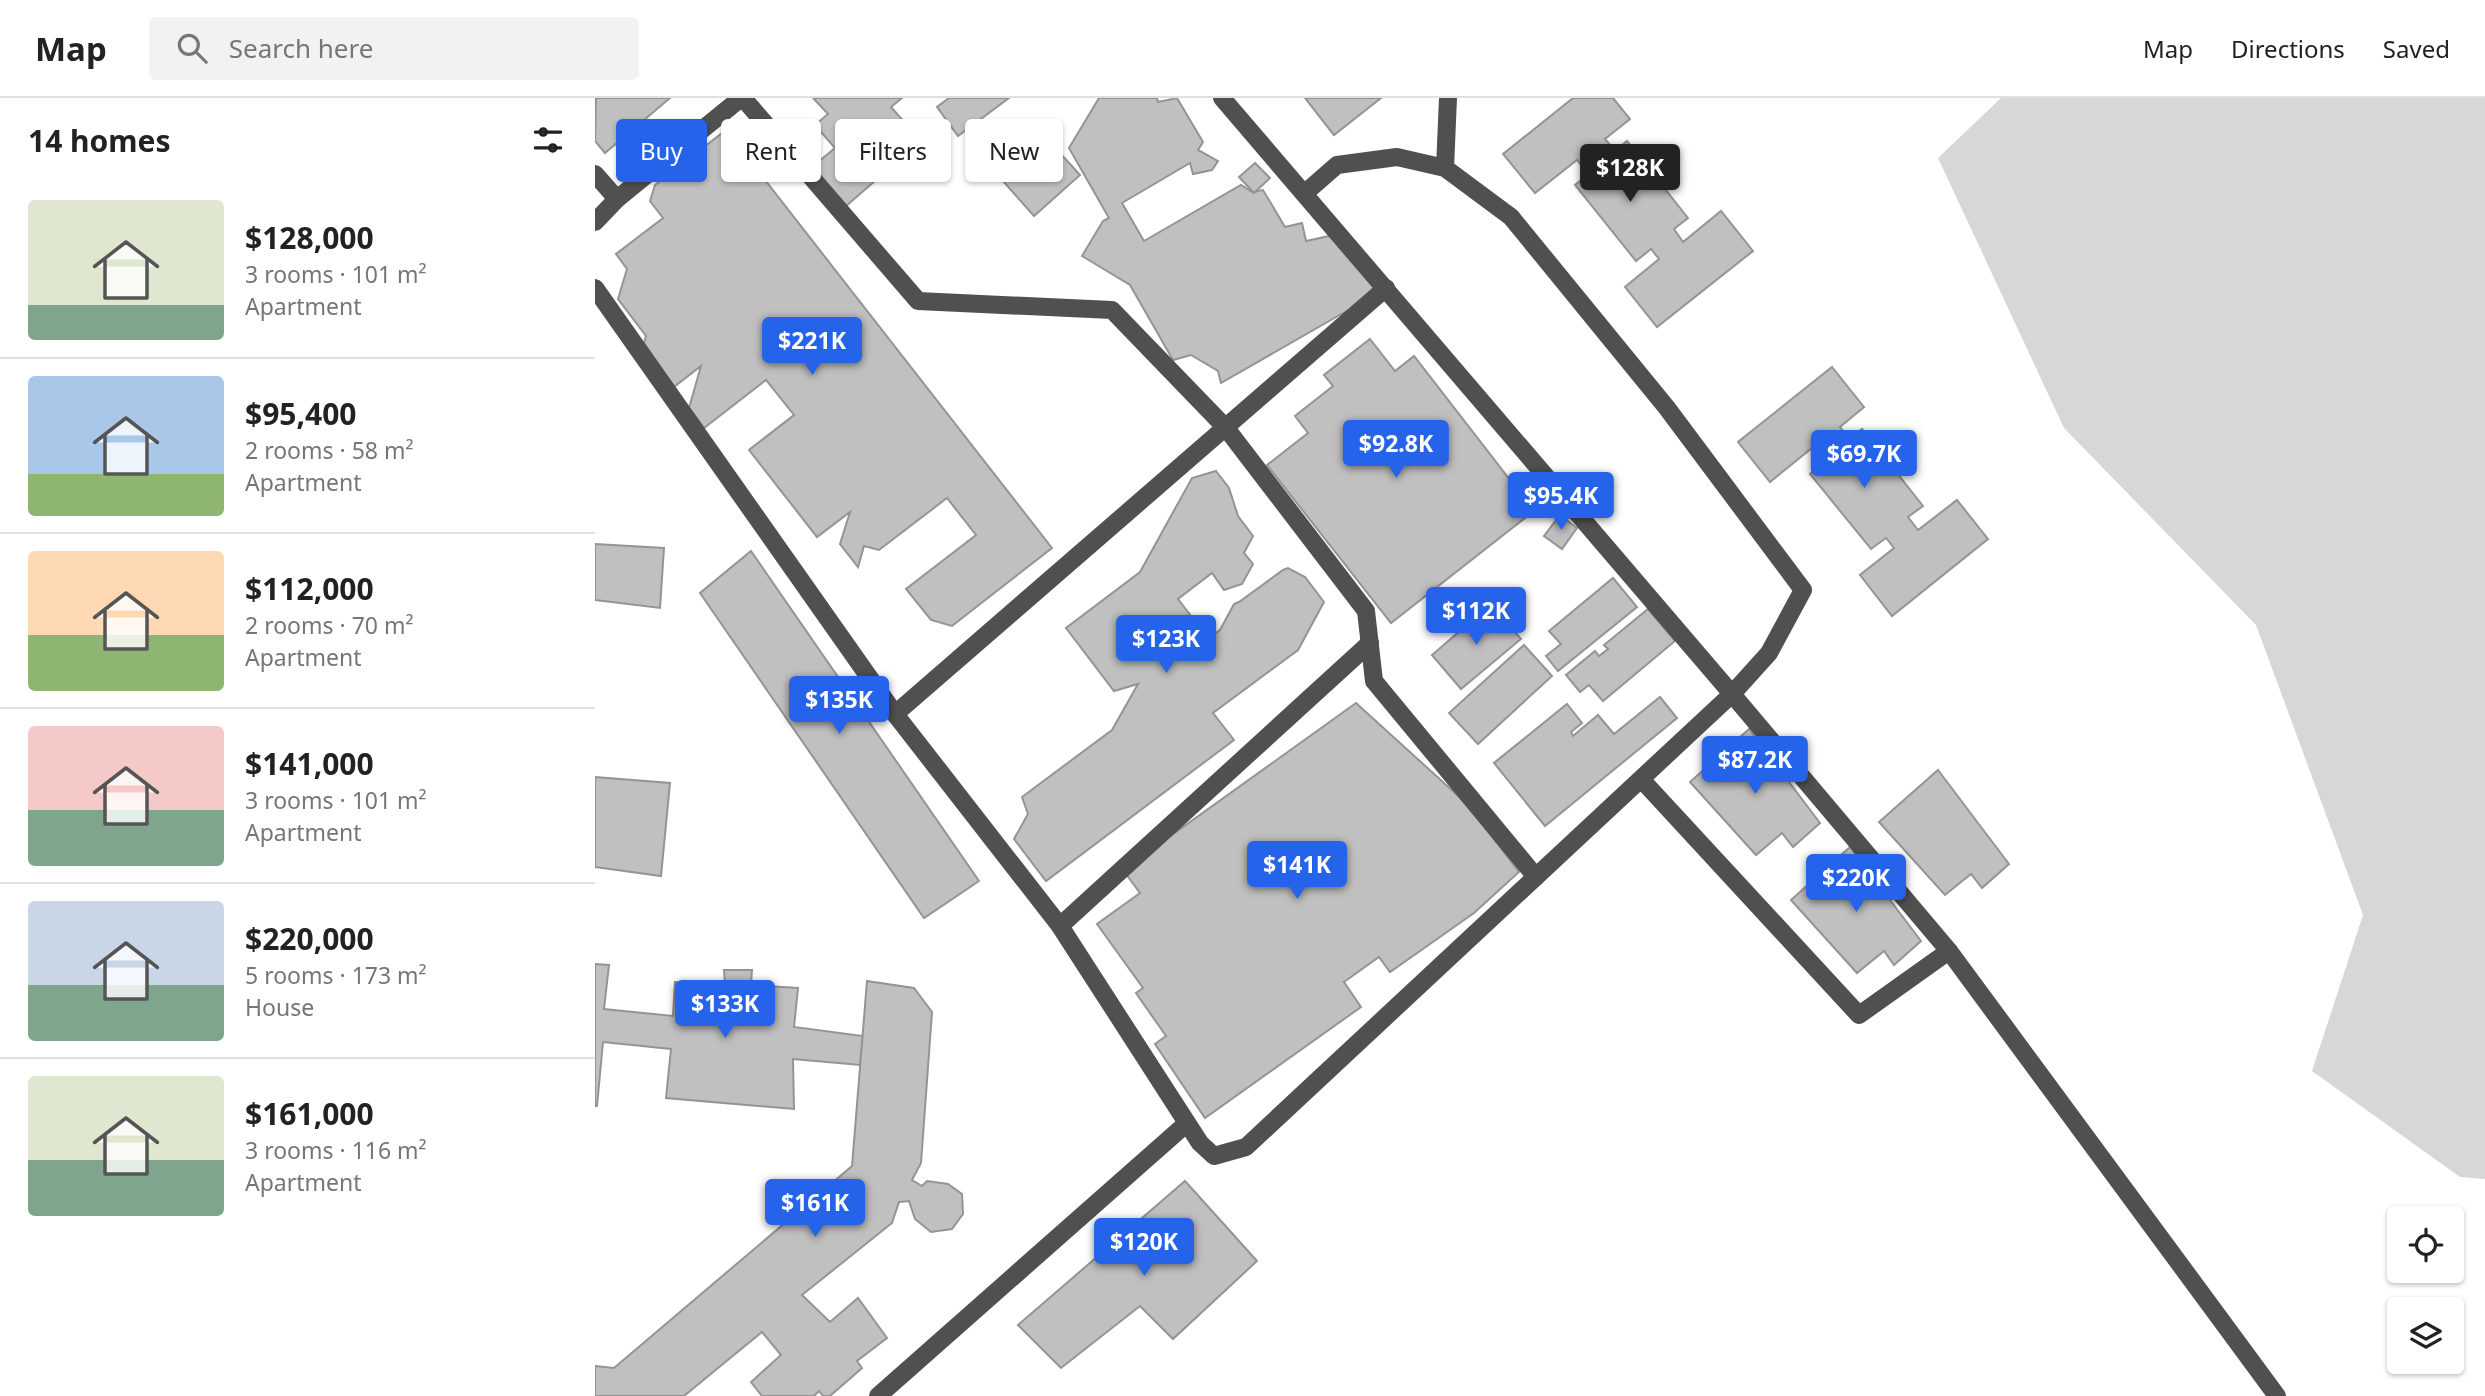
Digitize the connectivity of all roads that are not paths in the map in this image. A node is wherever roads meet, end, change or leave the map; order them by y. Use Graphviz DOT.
graph roads {
  1 [pos="742,98"];
  2 [pos="1222,98"];
  3 [pos="1448,98"];
  4 [pos="1445,168"];
  5 [pos="595,174"];
  6 [pos="1305,193"];
  7 [pos="617,199"];
  8 [pos="595,222"];
  9 [pos="595,288"];
  10 [pos="1386,288"];
  11 [pos="1226,428"];
  12 [pos="1370,643"];
  13 [pos="1732,694"];
  14 [pos="895,714"];
  15 [pos="1641,779"];
  16 [pos="1536,877"];
  17 [pos="1060,926"];
  18 [pos="1949,951"];
  19 [pos="1186,1124"];
  20 [pos="878,1396"];
  21 [pos="2277,1396"];
  1 -- 7 [label="street"];
  1 -- 11 [label="street"];
  2 -- 6 [label="street"];
  3 -- 4 [label="street"];
  4 -- 6 [label="street"];
  4 -- 13 [label="street"];
  5 -- 7 [label="street"];
  6 -- 10 [label="street"];
  7 -- 8 [label="street"];
  9 -- 14 [label="street"];
  10 -- 11 [label="street"];
  10 -- 13 [label="street"];
  11 -- 12 [label="street"];
  11 -- 14 [label="street"];
  12 -- 16 [label="street"];
  12 -- 17 [label="street"];
  13 -- 15 [label="street"];
  13 -- 18 [label="street"];
  14 -- 17 [label="street"];
  15 -- 16 [label="street"];
  15 -- 18 [label="street"];
  16 -- 19 [label="street"];
  17 -- 19 [label="street"];
  18 -- 21 [label="street"];
  19 -- 20 [label="street"];
}
